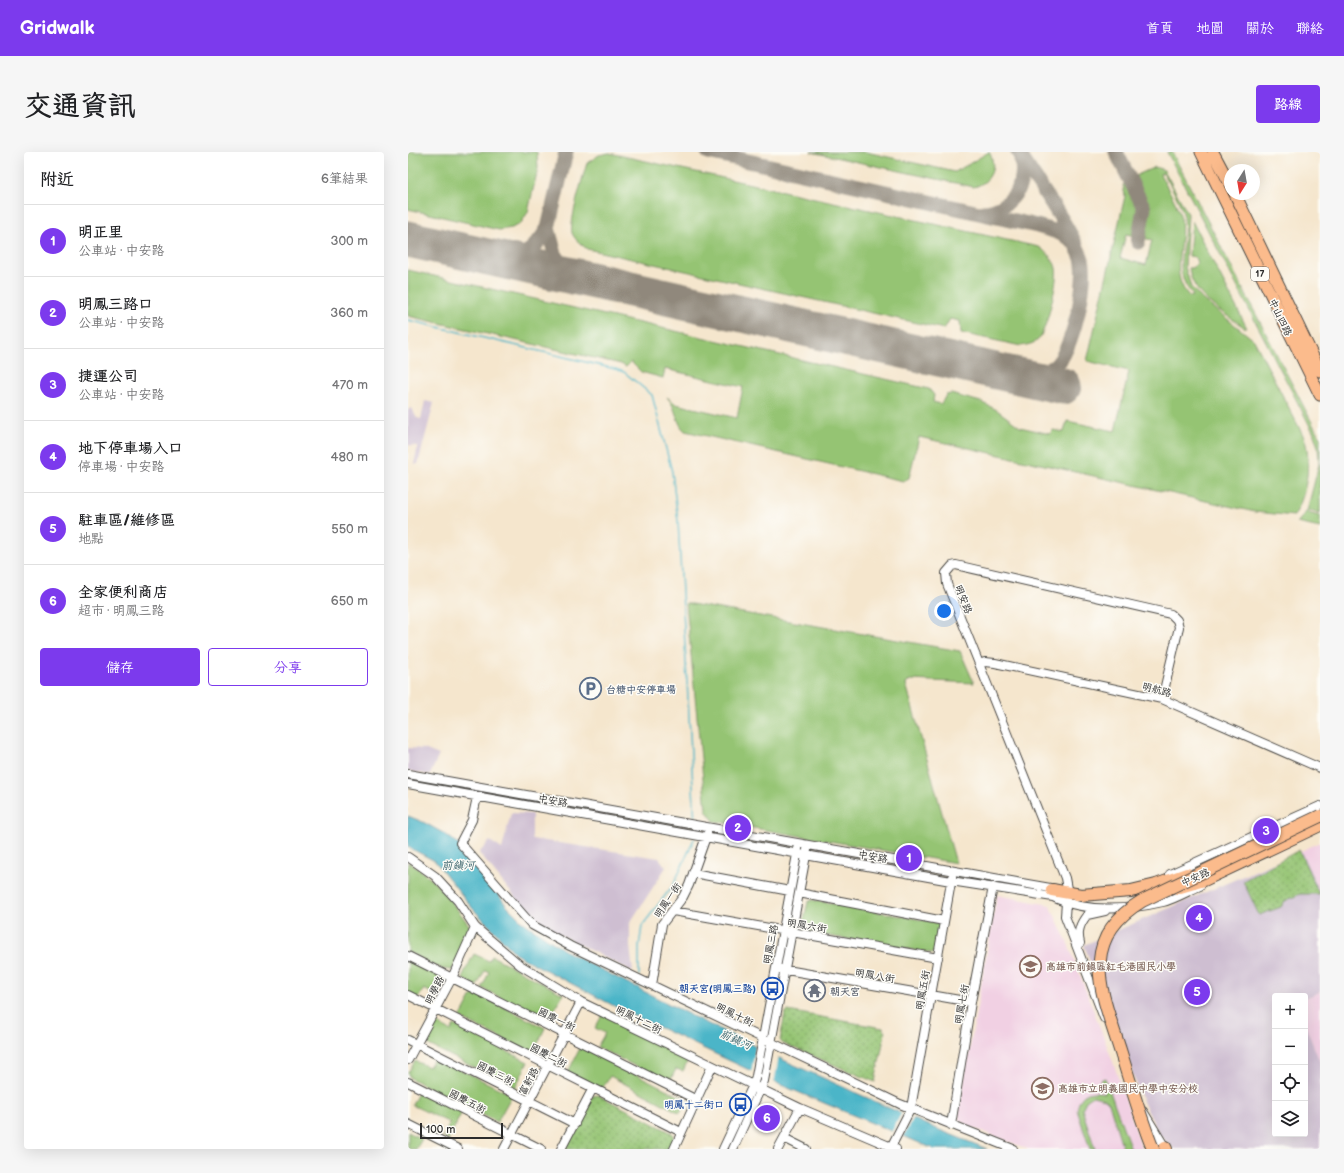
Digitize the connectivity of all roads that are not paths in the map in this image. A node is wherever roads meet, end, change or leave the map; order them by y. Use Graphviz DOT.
graph roads {
  1 [pos="1200,152"];
  2 [pos="1213,152"];
  3 [pos="1224,173"];
  4 [pos="1238,200"];
  5 [pos="1317,357"];
  6 [pos="1304,363"];
  7 [pos="1320,371"];
  8 [pos="1320,395"];
  9 [pos="979,664"];
  10 [pos="1162,699"];
  11 [pos="1320,768"];
  12 [pos="408,774"];
  13 [pos="408,784"];
  14 [pos="477,797"];
  15 [pos="1320,806"];
  16 [pos="1320,814"];
  17 [pos="1320,823"];
  18 [pos="708,829"];
  19 [pos="1320,830"];
  20 [pos="707,838"];
  21 [pos="799,844"];
  22 [pos="807,850"];
  23 [pos="797,852"];
  24 [pos="408,857"];
  25 [pos="953,870"];
  26 [pos="694,873"];
  27 [pos="951,881"];
  28 [pos="993,887"];
  29 [pos="790,891"];
  30 [pos="799,893"];
  31 [pos="1052,893"];
  32 [pos="1067,896"];
  33 [pos="1081,897"];
  34 [pos="1119,908"];
  35 [pos="673,911"];
  36 [pos="944,921"];
  37 [pos="475,927"];
  38 [pos="783,931"];
  39 [pos="792,932"];
  40 [pos="408,956"];
  41 [pos="938,958"];
  42 [pos="776,968"];
  43 [pos="785,970"];
  44 [pos="452,978"];
  45 [pos="652,985"];
  46 [pos="408,995"];
  47 [pos="932,995"];
  48 [pos="581,1002"];
  49 [pos="971,1002"];
  50 [pos="436,1009"];
  51 [pos="565,1034"];
  52 [pos="763,1039"];
  53 [pos="408,1040"];
  54 [pos="417,1044"];
  55 [pos="772,1047"];
  56 [pos="408,1060"];
  57 [pos="548,1066"];
  58 [pos="712,1066"];
  59 [pos="408,1082"];
  60 [pos="754,1085"];
  61 [pos="763,1085"];
  62 [pos="593,1088"];
  63 [pos="697,1100"];
  64 [pos="530,1101"];
  65 [pos="800,1108"];
  66 [pos="910,1111"];
  67 [pos="408,1124"];
  68 [pos="575,1124"];
  69 [pos="951,1125"];
  70 [pos="682,1132"];
  71 [pos="512,1134"];
  72 [pos="784,1138"];
  73 [pos="892,1148"];
  74 [pos="1156,1148"];
  75 [pos="458,1149"];
  76 [pos="504,1149"];
  77 [pos="541,1149"];
  78 [pos="562,1149"];
  79 [pos="674,1149"];
  80 [pos="723,1149"];
  81 [pos="733,1149"];
  82 [pos="778,1149"];
  83 [pos="806,1149"];
  84 [pos="1012,1149"];
  1 -- 6 [label="main road, 中山四路 / 17"];
  2 -- 3 [label="main road"];
  4 -- 5 [label="main road, 中山四路 / 17"];
  5 -- 6 [label="street"];
  5 -- 7 [label="main road, 中山四路 / 17"];
  6 -- 8 [label="main road, 中山四路 / 17"];
  9 -- 10 [label="street, 明航路"];
  9 -- 10 [label="street, 明安路"];
  9 -- 32 [label="street, 明安路"];
  10 -- 11 [label="street, 明航路"];
  12 -- 18 [label="street, 中安路"];
  13 -- 14 [label="street, 中安路"];
  14 -- 20 [label="street, 中安路"];
  14 -- 45 [label="street, 明鳳十街"];
  15 -- 32 [label="street, 中安路"];
  16 -- 17 [label="street"];
  16 -- 33 [label="highway"];
  16 -- 74 [label="highway, bridge"];
  17 -- 33 [label="highway, bridge"];
  17 -- 74 [label="highway"];
  18 -- 20 [label="street, 明鳳一街"];
  18 -- 21 [label="street, 中安路"];
  19 -- 34 [label="street, 中安路"];
  20 -- 23 [label="street, 中安路"];
  20 -- 26 [label="street, 明鳳一街"];
  21 -- 22 [label="street, 中安路"];
  21 -- 23 [label="street, 明鳳三路"];
  22 -- 23 [label="street, 中安路"];
  22 -- 25 [label="street, 中安路"];
  22 -- 27 [label="street, 中安路"];
  22 -- 30 [label="street, 明鳳三路"];
  23 -- 29 [label="street, 明鳳三路"];
  24 -- 37 [label="street, 明鳳十二街"];
  25 -- 27 [label="street, 明鳳五街"];
  25 -- 31 [label="street, 中安路"];
  26 -- 29 [label="street"];
  26 -- 35 [label="street, 明鳳一街"];
  27 -- 28 [label="street, 中安路"];
  27 -- 36 [label="street, 明鳳五街"];
  28 -- 31 [label="street, 中安路"];
  28 -- 49 [label="street, 明鳳七街"];
  29 -- 38 [label="street, 明鳳三路"];
  30 -- 36 [label="street"];
  30 -- 39 [label="street, 明鳳三路"];
  31 -- 32 [label="highway"];
  32 -- 33 [label="highway"];
  32 -- 34 [label="street, 中安路"];
  32 -- 74 [label="street, 明安路"];
  34 -- 74 [label="street"];
  35 -- 38 [label="street, 明鳳六街"];
  35 -- 45 [label="street, 明鳳一街"];
  36 -- 41 [label="street, 明鳳五街"];
  37 -- 44 [label="street, 明學路"];
  37 -- 48 [label="street, 明鳳十二街"];
  38 -- 39 [label="street, 明鳳六街"];
  38 -- 42 [label="street, 明鳳三路"];
  39 -- 41 [label="street, 明鳳六街"];
  39 -- 43 [label="street, 明鳳三路"];
  40 -- 44 [label="street, 國慶一街"];
  41 -- 47 [label="street, 明鳳五街"];
  42 -- 43 [label="street, 明鳳八街"];
  42 -- 52 [label="street, 明鳳三路"];
  43 -- 47 [label="street, 明鳳八街"];
  43 -- 55 [label="street, 明鳳三路"];
  44 -- 50 [label="street, 明學路"];
  44 -- 51 [label="street, 國慶一街"];
  45 -- 52 [label="street, 明鳳十街"];
  46 -- 50 [label="street, 國慶二街"];
  47 -- 49 [label="street, 明鳳八街"];
  47 -- 66 [label="street, 明鳳五街"];
  48 -- 51 [label="street, 富新路"];
  48 -- 58 [label="street, 明鳳十二街"];
  49 -- 69 [label="street, 明鳳七街"];
  50 -- 54 [label="street, 明學路"];
  50 -- 57 [label="street, 國慶二街"];
  51 -- 57 [label="street, 富新路"];
  51 -- 63 [label="street, 國慶一街"];
  52 -- 55 [label="street, 明鳳十街"];
  52 -- 60 [label="street, 明鳳三路"];
  53 -- 54 [label="street, 國慶三街"];
  54 -- 56 [label="street, 明學路"];
  54 -- 64 [label="street, 國慶三街"];
  55 -- 61 [label="street, 明鳳三路"];
  55 -- 66 [label="street, 明鳳十街"];
  57 -- 62 [label="street, 國慶二街"];
  57 -- 64 [label="street, 富新路"];
  58 -- 60 [label="street, 明鳳十二街"];
  58 -- 63 [label="street"];
  59 -- 71 [label="street, 國慶五街"];
  60 -- 61 [label="street, 明鳳十二街"];
  60 -- 80 [label="street"];
  61 -- 65 [label="street, 明鳳十二街"];
  61 -- 81 [label="street"];
  62 -- 68 [label="street"];
  62 -- 70 [label="street, 國慶二街"];
  63 -- 70 [label="street"];
  64 -- 68 [label="street, 國慶三街"];
  64 -- 71 [label="street, 富新路"];
  65 -- 72 [label="street"];
  65 -- 73 [label="street, 明鳳十二街"];
  66 -- 69 [label="street, 明鳳十街"];
  66 -- 73 [label="street, 明鳳五街"];
  67 -- 75 [label="street"];
  68 -- 78 [label="street"];
  69 -- 84 [label="street, 明鳳十街"];
  70 -- 79 [label="street"];
  71 -- 76 [label="street, 富新路"];
  71 -- 77 [label="street, 國慶五街"];
  72 -- 82 [label="street"];
  72 -- 83 [label="street"];
}
